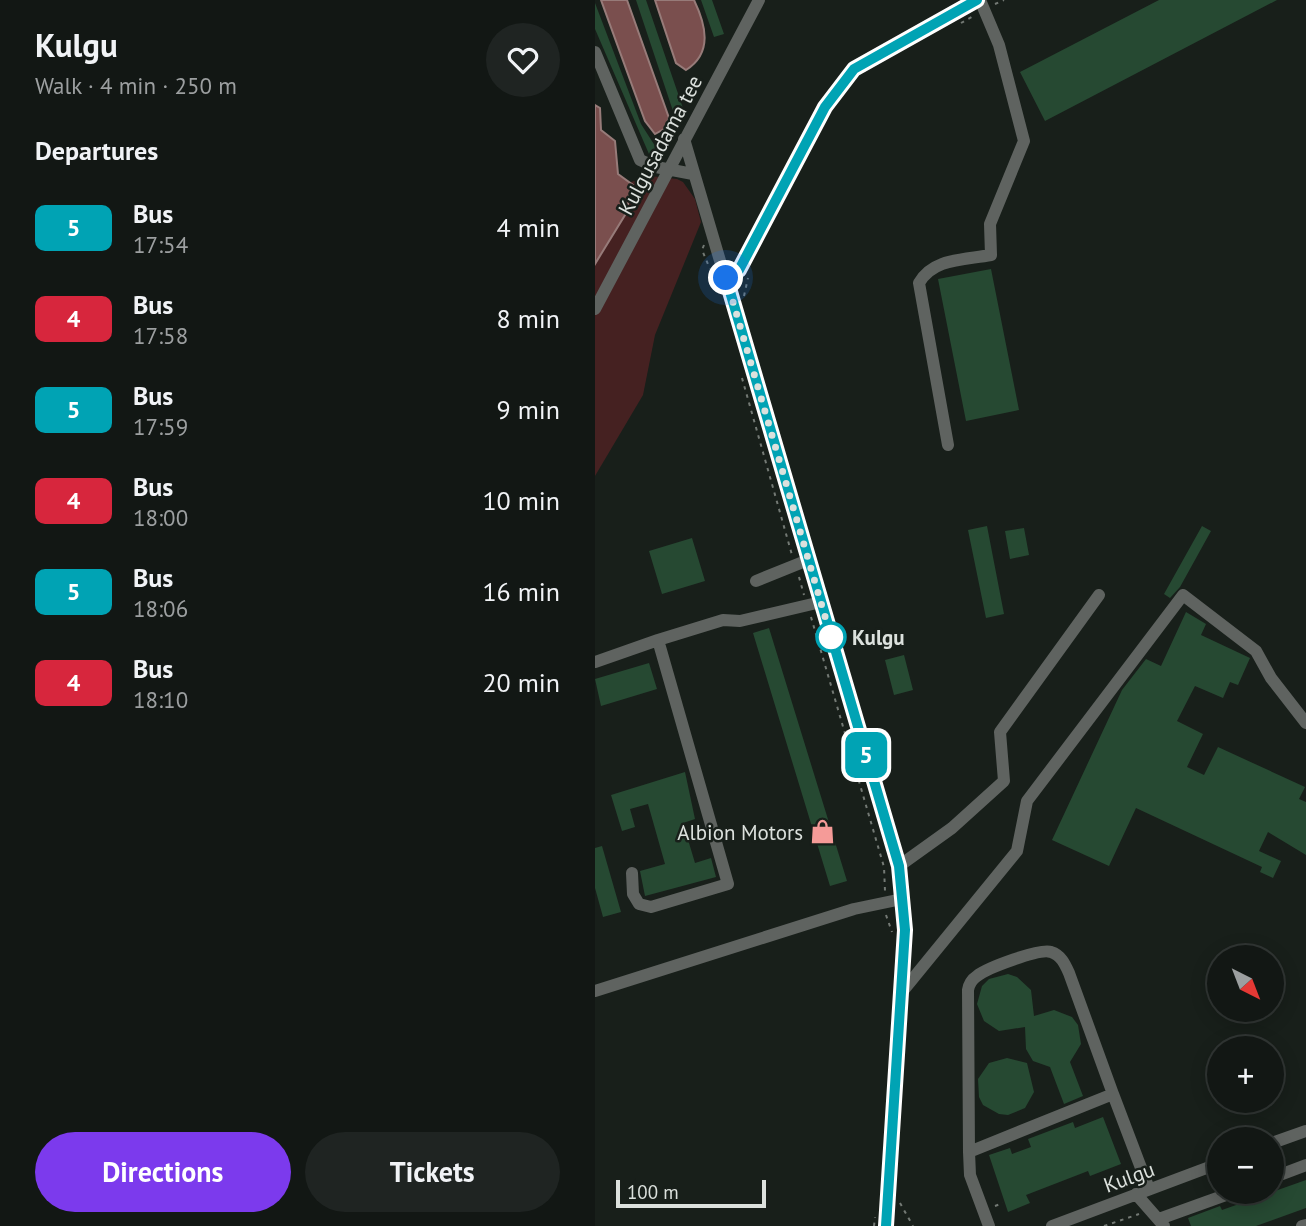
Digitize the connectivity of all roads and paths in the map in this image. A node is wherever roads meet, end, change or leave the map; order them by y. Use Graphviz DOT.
graph roads {
  1 [pos="759,0"];
  2 [pos="1004,0"];
  3 [pos="981,3"];
  4 [pos="961,23"];
  5 [pos="595,51"];
  6 [pos="684,139"];
  7 [pos="668,167"];
  8 [pos="692,174"];
  9 [pos="709,227"];
  10 [pos="711,272"];
  11 [pos="750,272"];
  12 [pos="726,278"];
  13 [pos="734,308"];
  14 [pos="595,309"];
  15 [pos="742,378"];
  16 [pos="947,445"];
  17 [pos="809,560"];
  18 [pos="795,565"];
  19 [pos="756,581"];
  20 [pos="1099,595"];
  21 [pos="821,602"];
  22 [pos="807,606"];
  23 [pos="658,640"];
  24 [pos="595,662"];
  25 [pos="1306,723"];
  26 [pos="899,866"];
  27 [pos="632,873"];
  28 [pos="902,899"];
  29 [pos="885,902"];
  30 [pos="894,937"];
  31 [pos="595,991"];
  32 [pos="901,993"];
  33 [pos="1113,1094"];
  34 [pos="1306,1131"];
  35 [pos="1284,1139"];
  36 [pos="969,1152"];
  37 [pos="1306,1165"];
  38 [pos="1207,1168"];
  39 [pos="1284,1173"];
  40 [pos="1149,1189"];
  41 [pos="1136,1194"];
  42 [pos="1207,1201"];
  43 [pos="875,1213"];
  44 [pos="1158,1218"];
  45 [pos="874,1226"];
  46 [pos="886,1226"];
  47 [pos="989,1226"];
  48 [pos="1052,1226"];
  49 [pos="1104,1226"];
  1 -- 6 [label="street, Kulgusadama tee"];
  2 -- 3 [label="path"];
  3 -- 4 [label="path"];
  3 -- 12 [label="street"];
  3 -- 16 [label="street"];
  5 -- 7 [label="street"];
  6 -- 7 [label="street, Kulgusadama tee"];
  6 -- 8 [label="street"];
  7 -- 8 [label="street"];
  7 -- 14 [label="street, Kulgusadama tee"];
  8 -- 9 [label="street"];
  9 -- 10 [label="path"];
  9 -- 12 [label="street"];
  11 -- 13 [label="path"];
  12 -- 13 [label="street"];
  13 -- 17 [label="street"];
  15 -- 18 [label="path"];
  17 -- 18 [label="street"];
  17 -- 21 [label="street"];
  18 -- 19 [label="street"];
  18 -- 22 [label="path"];
  20 -- 26 [label="street"];
  21 -- 22 [label="street"];
  21 -- 26 [label="street"];
  22 -- 23 [label="street"];
  22 -- 29 [label="path"];
  23 -- 24 [label="street"];
  23 -- 27 [label="street"];
  25 -- 32 [label="street"];
  26 -- 28 [label="street"];
  28 -- 29 [label="street"];
  28 -- 32 [label="street"];
  29 -- 30 [label="path"];
  29 -- 31 [label="street"];
  32 -- 46 [label="street"];
  33 -- 36 [label="street"];
  33 -- 36 [label="street"];
  33 -- 40 [label="street"];
  34 -- 35 [label="street"];
  36 -- 47 [label="street"];
  37 -- 39 [label="street"];
  38 -- 40 [label="street, Kulgu"];
  40 -- 41 [label="street, Kulgu"];
  41 -- 44 [label="street"];
  41 -- 48 [label="street, Kulgu"];
  42 -- 44 [label="street"];
  43 -- 45 [label="path"];
  44 -- 49 [label="path"];
}
